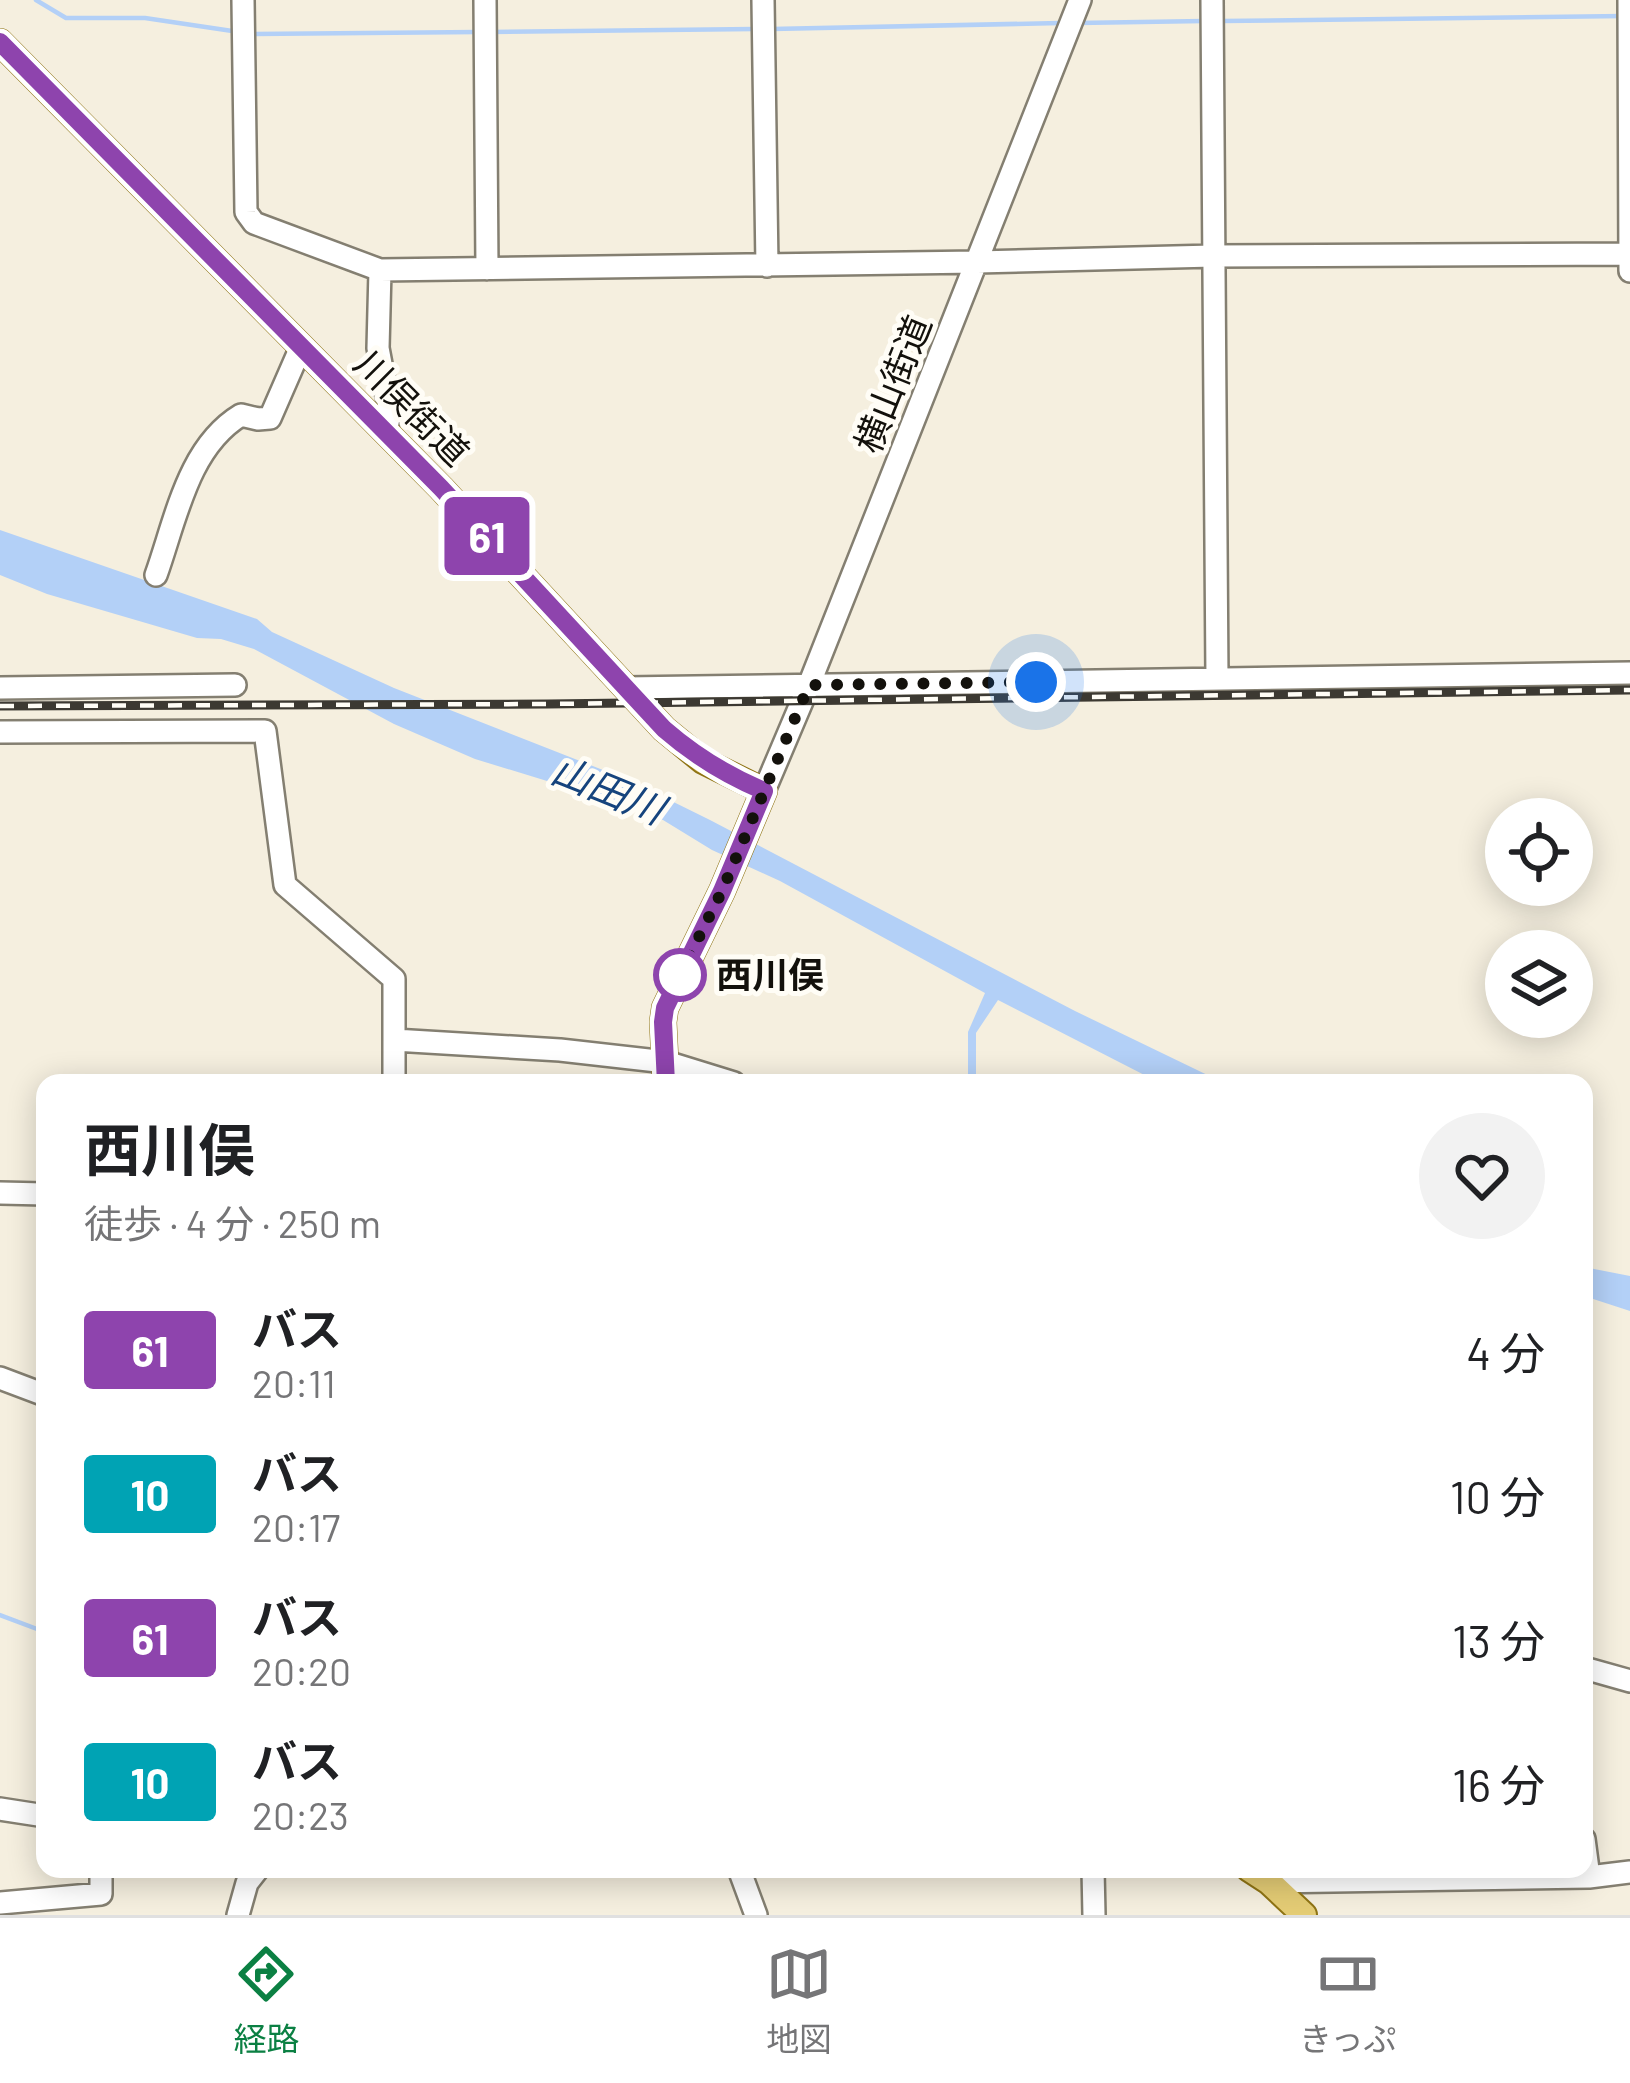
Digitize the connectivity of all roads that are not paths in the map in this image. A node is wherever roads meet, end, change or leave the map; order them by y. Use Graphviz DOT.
graph roads {
  1 [pos="243,0"];
  2 [pos="485,0"];
  3 [pos="764,0"];
  4 [pos="1080,0"];
  5 [pos="1212,0"];
  6 [pos="1628,0"];
  7 [pos="0,42"];
  8 [pos="1630,254"];
  9 [pos="1213,256"];
  10 [pos="977,262"];
  11 [pos="767,266"];
  12 [pos="487,268"];
  13 [pos="380,270"];
  14 [pos="1630,272"];
  15 [pos="301,347"];
  16 [pos="386,433"];
  17 [pos="156,574"];
  18 [pos="1630,673"];
  19 [pos="1217,679"];
  20 [pos="235,685"];
  21 [pos="809,685"];
  22 [pos="0,688"];
  23 [pos="625,688"];
  24 [pos="0,732"];
  25 [pos="764,791"];
  26 [pos="394,1040"];
  27 [pos="666,1072"];
  28 [pos="394,1074"];
  29 [pos="0,1193"];
  30 [pos="36,1194"];
  31 [pos="0,1378"];
  32 [pos="36,1392"];
  33 [pos="1593,1671"];
  34 [pos="1630,1681"];
  35 [pos="0,1809"];
  36 [pos="36,1815"];
  37 [pos="1630,1872"];
  38 [pos="1593,1877"];
  39 [pos="101,1878"];
  40 [pos="251,1878"];
  41 [pos="743,1878"];
  42 [pos="1093,1878"];
  43 [pos="1262,1878"];
  44 [pos="0,1903"];
  45 [pos="238,1915"];
  46 [pos="757,1915"];
  47 [pos="1094,1915"];
  48 [pos="1304,1915"];
  1 -- 13 [label="street"];
  2 -- 12 [label="street"];
  3 -- 11 [label="street"];
  4 -- 10 [label="street, 横山街道"];
  5 -- 9 [label="street"];
  6 -- 8 [label="street"];
  7 -- 15 [label="main road, 川俣街道"];
  8 -- 9 [label="street"];
  8 -- 14 [label="street"];
  9 -- 10 [label="street"];
  9 -- 19 [label="street"];
  10 -- 11 [label="street"];
  10 -- 21 [label="street, 横山街道"];
  11 -- 12 [label="street"];
  12 -- 13 [label="street"];
  13 -- 16 [label="street"];
  15 -- 16 [label="main road, 川俣街道"];
  15 -- 17 [label="street"];
  16 -- 23 [label="main road, 川俣街道"];
  18 -- 19 [label="street"];
  19 -- 21 [label="street"];
  20 -- 22 [label="street"];
  21 -- 23 [label="street"];
  21 -- 25 [label="street, 横山街道"];
  23 -- 25 [label="main road, 川俣街道"];
  24 -- 26 [label="street"];
  25 -- 27 [label="main road"];
  26 -- 27 [label="street"];
  26 -- 28 [label="street"];
  29 -- 30 [label="street"];
  31 -- 32 [label="street"];
  33 -- 34 [label="street"];
  35 -- 36 [label="street"];
  37 -- 38 [label="street"];
  39 -- 44 [label="street"];
  40 -- 45 [label="street"];
  41 -- 46 [label="street"];
  42 -- 47 [label="street"];
  43 -- 48 [label="main road"];
}
